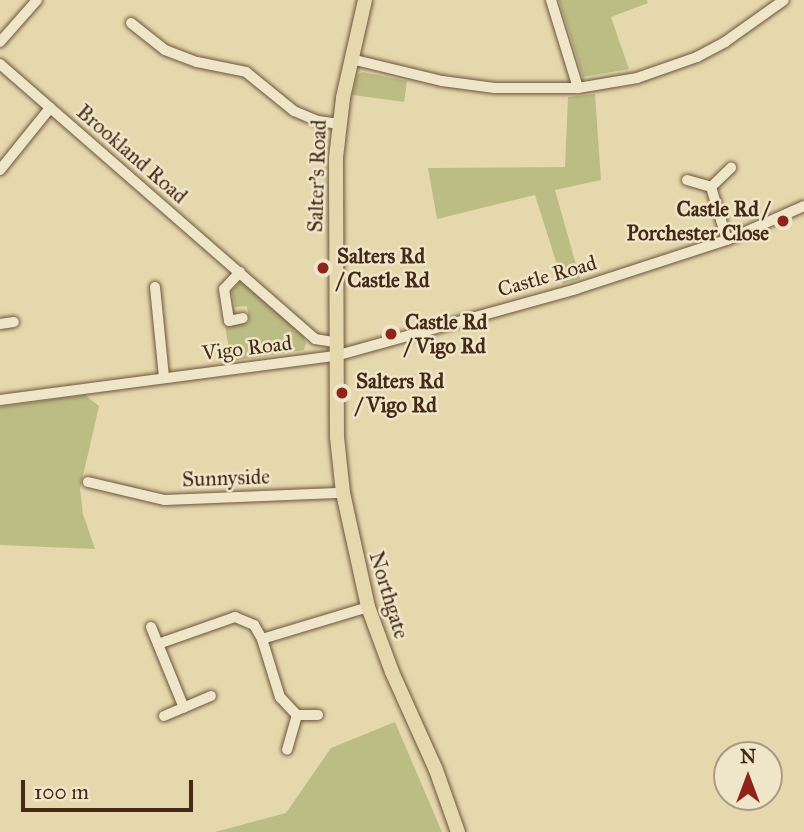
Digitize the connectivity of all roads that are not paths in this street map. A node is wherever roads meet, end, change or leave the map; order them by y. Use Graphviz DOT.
graph roads {
  1 [pos="37,0"];
  2 [pos="365,0"];
  3 [pos="551,0"];
  4 [pos="784,0"];
  5 [pos="131,23"];
  6 [pos="0,42"];
  7 [pos="351,59"];
  8 [pos="0,64"];
  9 [pos="578,88"];
  10 [pos="50,108"];
  11 [pos="339,124"];
  12 [pos="731,168"];
  13 [pos="0,170"];
  14 [pos="687,180"];
  15 [pos="711,187"];
  16 [pos="804,206"];
  17 [pos="726,240"];
  18 [pos="240,272"];
  19 [pos="155,288"];
  20 [pos="243,318"];
  21 [pos="15,322"];
  22 [pos="0,324"];
  23 [pos="335,349"];
  24 [pos="164,377"];
  25 [pos="0,400"];
  26 [pos="111,475"];
  27 [pos="88,482"];
  28 [pos="111,488"];
  29 [pos="343,493"];
  30 [pos="368,607"];
  31 [pos="151,627"];
  32 [pos="262,639"];
  33 [pos="158,643"];
  34 [pos="211,696"];
  35 [pos="184,708"];
  36 [pos="297,715"];
  37 [pos="318,715"];
  38 [pos="164,716"];
  39 [pos="287,750"];
  40 [pos="458,832"];
  1 -- 6 [label="street"];
  2 -- 7 [label="main road, Salter's Road"];
  3 -- 9 [label="street"];
  4 -- 9 [label="street"];
  5 -- 11 [label="street"];
  7 -- 9 [label="street"];
  7 -- 11 [label="main road, Salter's Road"];
  8 -- 10 [label="street, Brookland Road"];
  10 -- 13 [label="street"];
  10 -- 18 [label="street, Brookland Road"];
  11 -- 23 [label="main road, Salter's Road"];
  12 -- 15 [label="street"];
  14 -- 15 [label="street"];
  15 -- 17 [label="street"];
  16 -- 17 [label="street, Castle Road"];
  17 -- 23 [label="street, Castle Road"];
  18 -- 20 [label="street"];
  18 -- 23 [label="street, Brookland Road"];
  19 -- 24 [label="street"];
  21 -- 22 [label="street"];
  23 -- 24 [label="street, Vigo Road"];
  23 -- 29 [label="main road, Northgate"];
  24 -- 25 [label="street, Vigo Road"];
  26 -- 28 [label="street"];
  27 -- 28 [label="street, Sunnyside"];
  28 -- 29 [label="street, Sunnyside"];
  29 -- 30 [label="main road, Northgate"];
  30 -- 32 [label="street"];
  30 -- 40 [label="main road, Northgate"];
  31 -- 33 [label="street"];
  32 -- 33 [label="street"];
  32 -- 36 [label="street"];
  33 -- 35 [label="street"];
  34 -- 35 [label="street"];
  35 -- 38 [label="street"];
  36 -- 37 [label="street"];
  36 -- 39 [label="street"];
}
